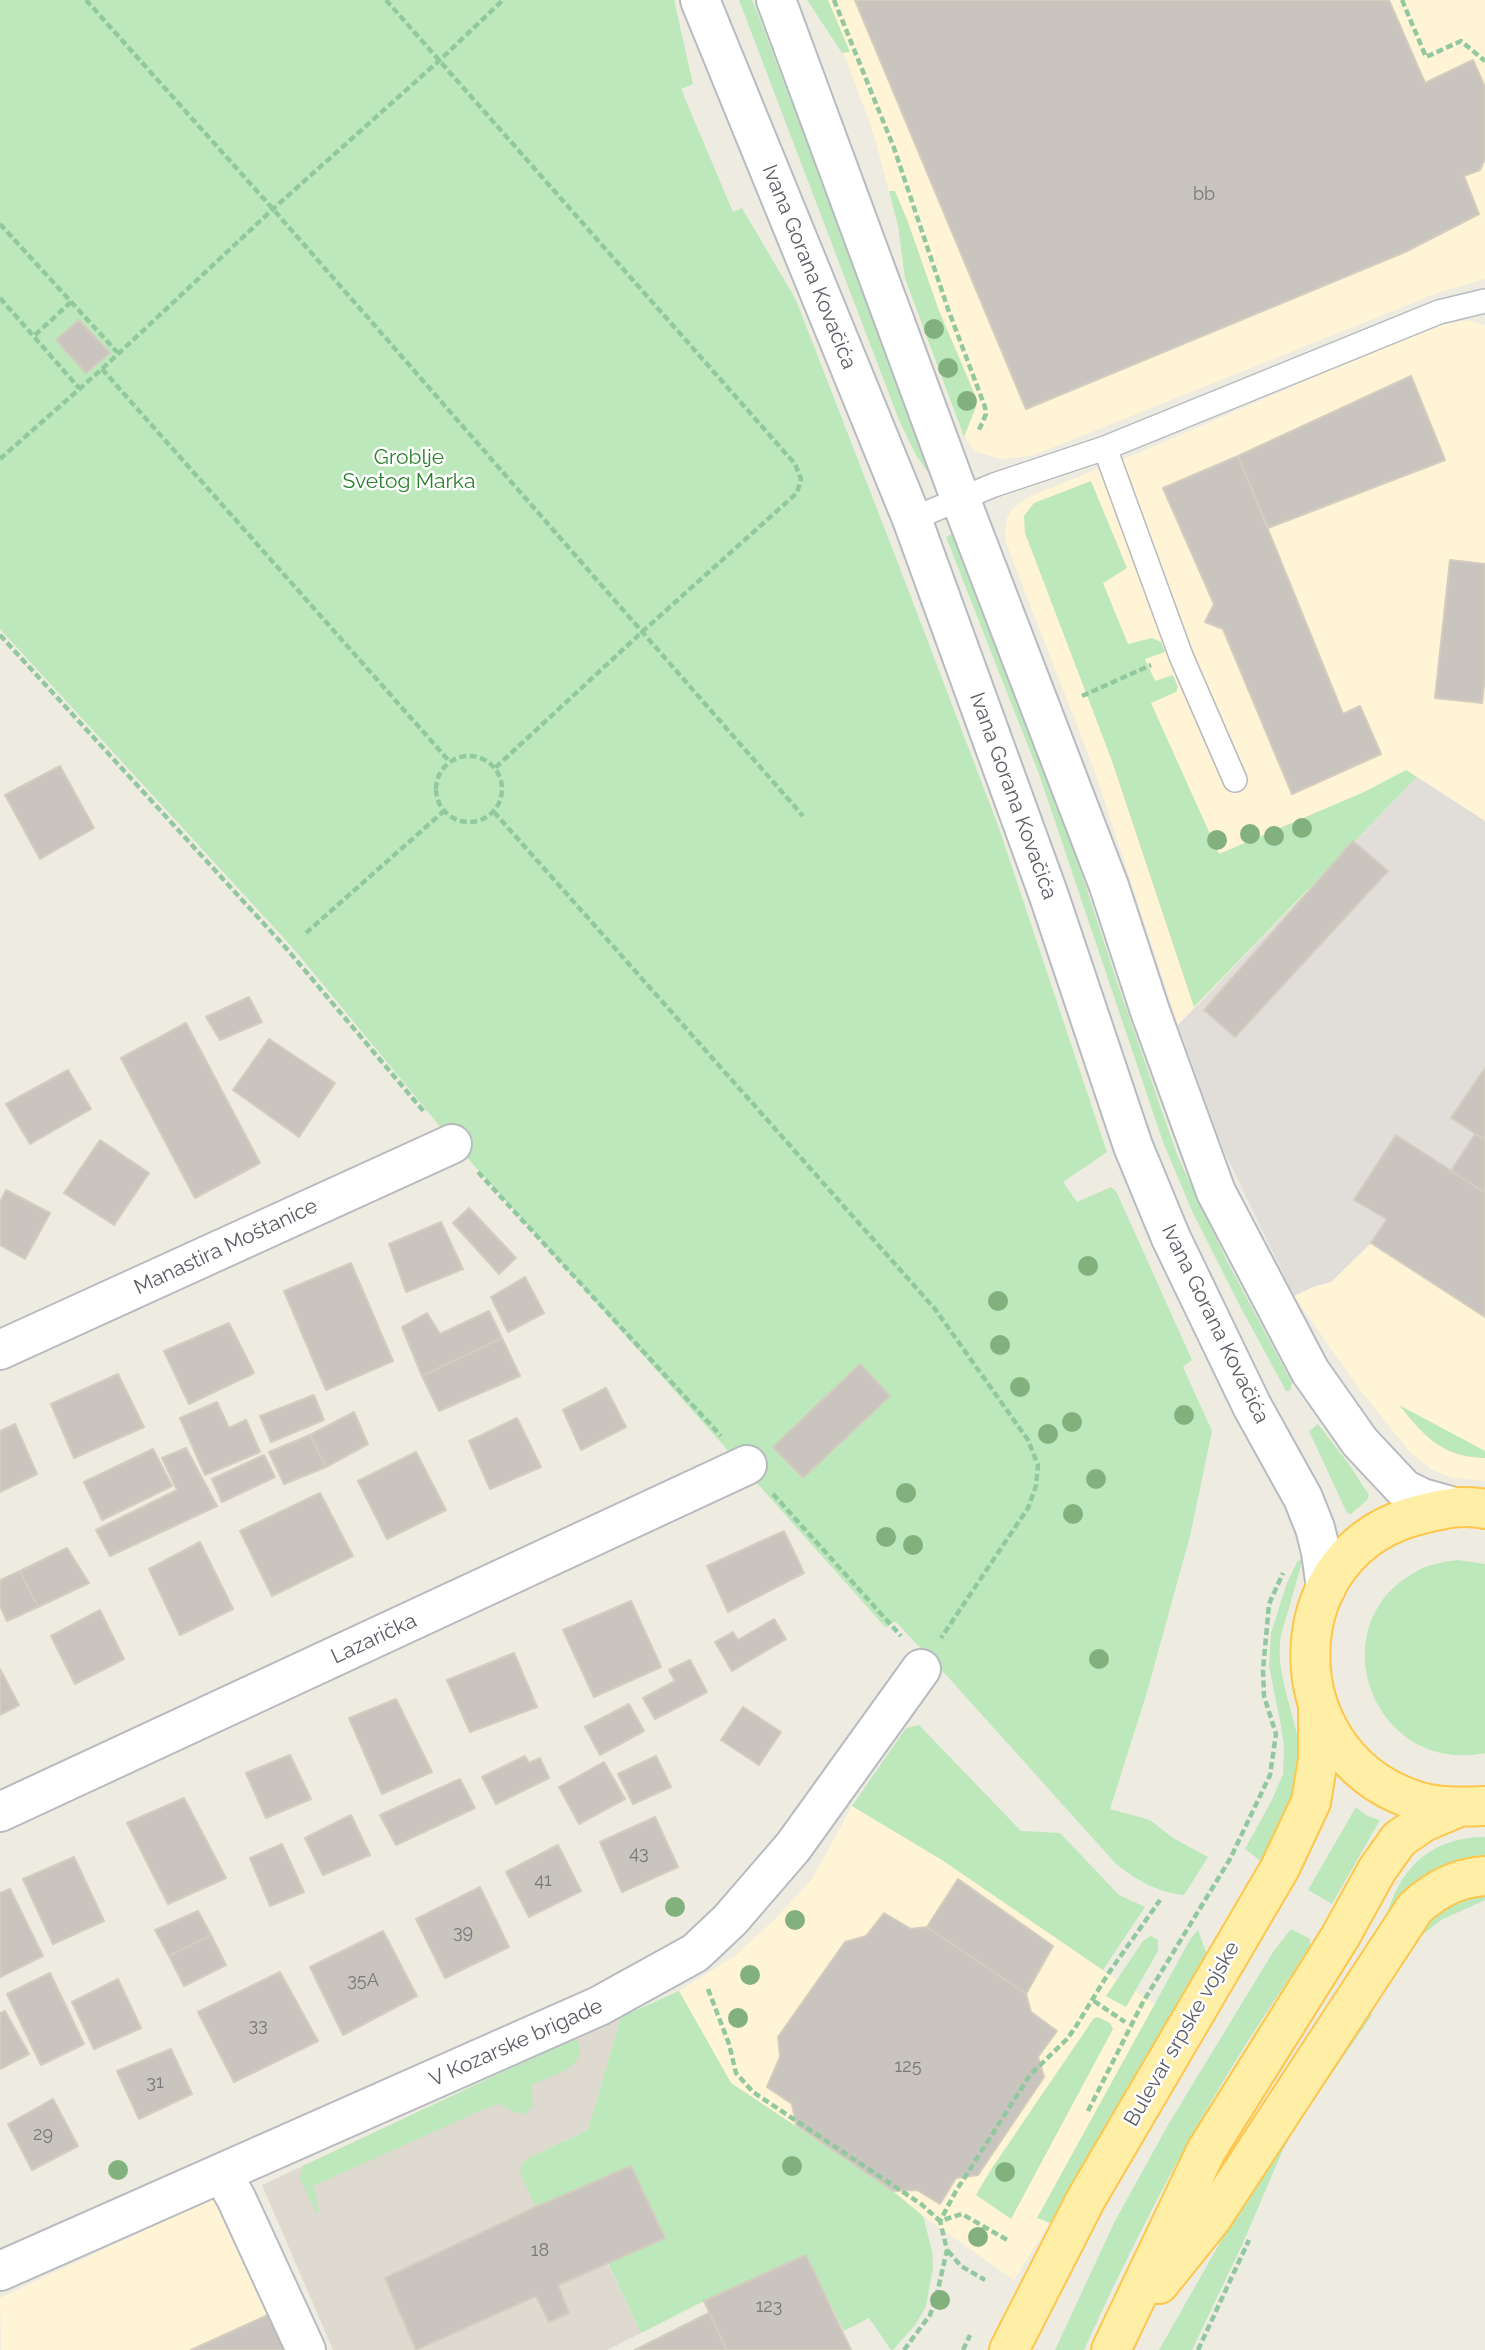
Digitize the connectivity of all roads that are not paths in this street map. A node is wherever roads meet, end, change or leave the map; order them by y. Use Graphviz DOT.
graph roads {
  1 [pos="700,0"];
  2 [pos="776,0"];
  3 [pos="1485,301"];
  4 [pos="1105,448"];
  5 [pos="960,498"];
  6 [pos="912,519"];
  7 [pos="1235,780"];
  8 [pos="452,1144"];
  9 [pos="0,1350"];
  10 [pos="747,1465"];
  11 [pos="1476,1508"];
  12 [pos="1325,1588"];
  13 [pos="921,1669"];
  14 [pos="1318,1707"];
  15 [pos="1471,1807"];
  16 [pos="0,1812"];
  17 [pos="1485,1876"];
  18 [pos="222,2173"];
  19 [pos="0,2271"];
  20 [pos="1114,2344"];
  21 [pos="306,2350"];
  22 [pos="1009,2350"];
  1 -- 6 [label="main road, Ivana Gorana Kovačića"];
  2 -- 5 [label="main road"];
  3 -- 4 [label="lane"];
  4 -- 5 [label="lane"];
  4 -- 7 [label="lane"];
  5 -- 6 [label="lane"];
  5 -- 11 [label="main road"];
  6 -- 12 [label="main road, Ivana Gorana Kovačića"];
  8 -- 9 [label="main road, Manastira Moštanice"];
  10 -- 16 [label="main road, Lazarička"];
  11 -- 12 [label="main road"];
  12 -- 14 [label="main road"];
  13 -- 18 [label="main road, V Kozarske brigade"];
  14 -- 15 [label="main road"];
  14 -- 22 [label="main road, Bulevar srpske vojske"];
  15 -- 20 [label="main road"];
  17 -- 20 [label="main road"];
  18 -- 19 [label="main road, V Kozarske brigade"];
  18 -- 21 [label="main road"];
}
